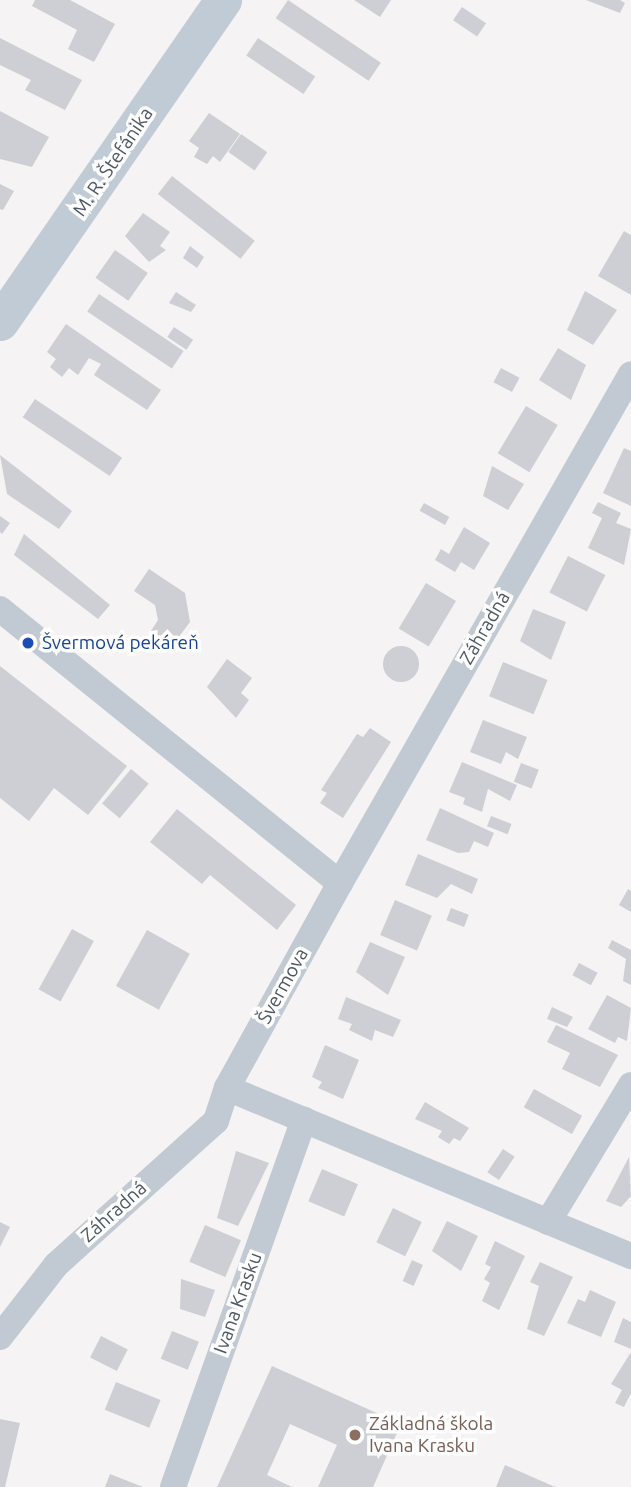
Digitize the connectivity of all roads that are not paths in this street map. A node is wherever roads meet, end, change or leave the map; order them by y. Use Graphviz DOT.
graph roads {
  1 [pos="223,0"];
  2 [pos="0,321"];
  3 [pos="631,374"];
  4 [pos="0,608"];
  5 [pos="340,883"];
  6 [pos="631,1084"];
  7 [pos="227,1088"];
  8 [pos="303,1120"];
  9 [pos="548,1222"];
  10 [pos="631,1256"];
  11 [pos="0,1338"];
  12 [pos="173,1487"];
  1 -- 2 [label="street, M. R. Štefánika"];
  3 -- 5 [label="street, Záhradná"];
  4 -- 5 [label="street"];
  5 -- 7 [label="street, Švermova"];
  6 -- 9 [label="street"];
  7 -- 8 [label="street"];
  7 -- 11 [label="street, Záhradná"];
  8 -- 9 [label="street"];
  8 -- 12 [label="street, Ivana Krasku"];
  9 -- 10 [label="street"];
}
